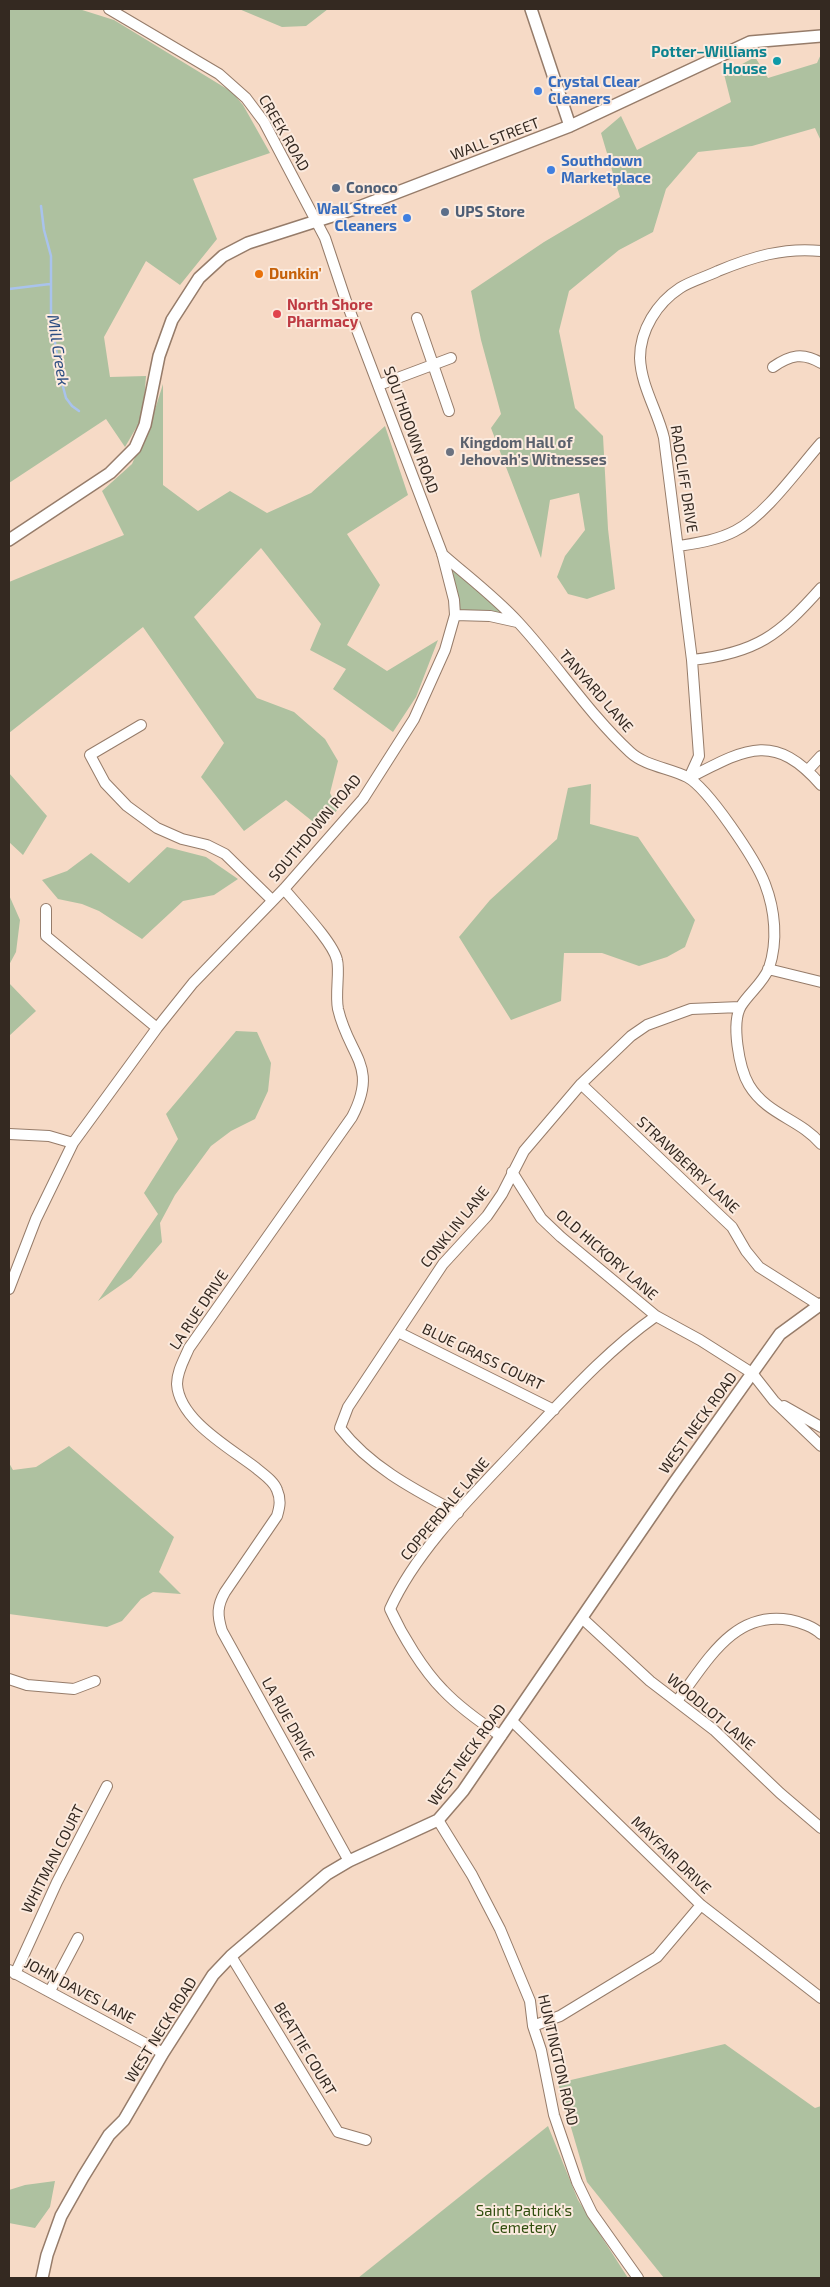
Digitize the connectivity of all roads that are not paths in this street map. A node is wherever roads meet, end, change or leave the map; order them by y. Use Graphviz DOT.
graph roads {
  1 [pos="109,9"];
  2 [pos="531,9"];
  3 [pos="821,36"];
  4 [pos="570,126"];
  5 [pos="318,222"];
  6 [pos="821,251"];
  7 [pos="417,318"];
  8 [pos="451,358"];
  9 [pos="821,363"];
  10 [pos="433,364"];
  11 [pos="773,367"];
  12 [pos="379,385"];
  13 [pos="449,411"];
  14 [pos="821,443"];
  15 [pos="9,540"];
  16 [pos="679,546"];
  17 [pos="442,553"];
  18 [pos="821,588"];
  19 [pos="455,615"];
  20 [pos="518,622"];
  21 [pos="692,660"];
  22 [pos="141,725"];
  23 [pos="821,756"];
  24 [pos="808,770"];
  25 [pos="689,778"];
  26 [pos="821,785"];
  27 [pos="284,889"];
  28 [pos="272,900"];
  29 [pos="46,909"];
  30 [pos="768,969"];
  31 [pos="821,982"];
  32 [pos="740,1008"];
  33 [pos="157,1028"];
  34 [pos="581,1084"];
  35 [pos="9,1134"];
  36 [pos="73,1143"];
  37 [pos="821,1144"];
  38 [pos="512,1172"];
  39 [pos="9,1289"];
  40 [pos="820,1304"];
  41 [pos="656,1316"];
  42 [pos="398,1332"];
  43 [pos="752,1373"];
  44 [pos="774,1401"];
  45 [pos="554,1410"];
  46 [pos="821,1427"];
  47 [pos="821,1446"];
  48 [pos="458,1512"];
  49 [pos="583,1619"];
  50 [pos="821,1634"];
  51 [pos="9,1678"];
  52 [pos="95,1681"];
  53 [pos="677,1701"];
  54 [pos="512,1721"];
  55 [pos="500,1736"];
  56 [pos="107,1786"];
  57 [pos="438,1820"];
  58 [pos="821,1828"];
  59 [pos="349,1861"];
  60 [pos="701,1906"];
  61 [pos="78,1938"];
  62 [pos="232,1956"];
  63 [pos="12,1972"];
  64 [pos="50,1992"];
  65 [pos="821,1998"];
  66 [pos="533,2026"];
  67 [pos="162,2053"];
  68 [pos="366,2140"];
  69 [pos="42,2278"];
  70 [pos="638,2278"];
  1 -- 5 [label="street, CREEK ROAD"];
  2 -- 4 [label="street"];
  3 -- 4 [label="street, WALL STREET"];
  4 -- 5 [label="street, WALL STREET"];
  5 -- 12 [label="street, SOUTHDOWN ROAD"];
  5 -- 15 [label="street, WALL STREET"];
  6 -- 16 [label="street, RADCLIFF DRIVE"];
  7 -- 10 [label="street"];
  8 -- 10 [label="street"];
  9 -- 11 [label="street"];
  10 -- 12 [label="street"];
  10 -- 13 [label="street"];
  12 -- 17 [label="street, SOUTHDOWN ROAD"];
  14 -- 16 [label="street"];
  16 -- 21 [label="street, RADCLIFF DRIVE"];
  17 -- 19 [label="street, SOUTHDOWN ROAD"];
  17 -- 20 [label="street, TANYARD LANE"];
  18 -- 21 [label="street"];
  19 -- 20 [label="street"];
  19 -- 27 [label="street, SOUTHDOWN ROAD"];
  20 -- 25 [label="street, TANYARD LANE"];
  21 -- 25 [label="street, RADCLIFF DRIVE"];
  22 -- 28 [label="street"];
  23 -- 24 [label="street"];
  24 -- 25 [label="street"];
  24 -- 26 [label="street"];
  25 -- 30 [label="street, TANYARD LANE"];
  27 -- 28 [label="street, SOUTHDOWN ROAD"];
  27 -- 59 [label="street, LA RUE DRIVE"];
  28 -- 33 [label="street, SOUTHDOWN ROAD"];
  29 -- 33 [label="street"];
  30 -- 31 [label="street"];
  30 -- 32 [label="street"];
  32 -- 34 [label="street, CONKLIN LANE"];
  32 -- 37 [label="street"];
  33 -- 36 [label="street, SOUTHDOWN ROAD"];
  34 -- 38 [label="street, CONKLIN LANE"];
  34 -- 40 [label="street, STRAWBERRY LANE"];
  35 -- 36 [label="street"];
  36 -- 39 [label="street, SOUTHDOWN ROAD"];
  38 -- 41 [label="street, OLD HICKORY LANE"];
  38 -- 42 [label="street, CONKLIN LANE"];
  40 -- 43 [label="street, WEST NECK ROAD"];
  41 -- 43 [label="street, OLD HICKORY LANE"];
  41 -- 45 [label="street, COPPERDALE LANE"];
  42 -- 45 [label="street, BLUE GRASS COURT"];
  42 -- 48 [label="street, CONKLIN LANE"];
  43 -- 44 [label="street, OLD HICKORY LANE"];
  43 -- 49 [label="street, WEST NECK ROAD"];
  44 -- 46 [label="street"];
  44 -- 47 [label="street"];
  45 -- 48 [label="street, COPPERDALE LANE"];
  48 -- 55 [label="street, COPPERDALE LANE"];
  49 -- 53 [label="street, WOODLOT LANE"];
  49 -- 54 [label="street, WEST NECK ROAD"];
  50 -- 53 [label="street"];
  51 -- 52 [label="street"];
  53 -- 58 [label="street, WOODLOT LANE"];
  54 -- 55 [label="street, WEST NECK ROAD"];
  54 -- 60 [label="street, MAYFAIR DRIVE"];
  55 -- 57 [label="street, WEST NECK ROAD"];
  56 -- 63 [label="street, WHITMAN COURT"];
  57 -- 59 [label="street, WEST NECK ROAD"];
  57 -- 66 [label="street, HUNTINGTON ROAD"];
  59 -- 62 [label="street, WEST NECK ROAD"];
  60 -- 65 [label="street, MAYFAIR DRIVE"];
  60 -- 66 [label="street"];
  61 -- 64 [label="street"];
  62 -- 67 [label="street, WEST NECK ROAD"];
  62 -- 68 [label="street, BEATTIE COURT"];
  63 -- 64 [label="street, JOHN DAVES LANE"];
  64 -- 67 [label="street, JOHN DAVES LANE"];
  66 -- 70 [label="street, HUNTINGTON ROAD"];
  67 -- 69 [label="street, WEST NECK ROAD"];
}
